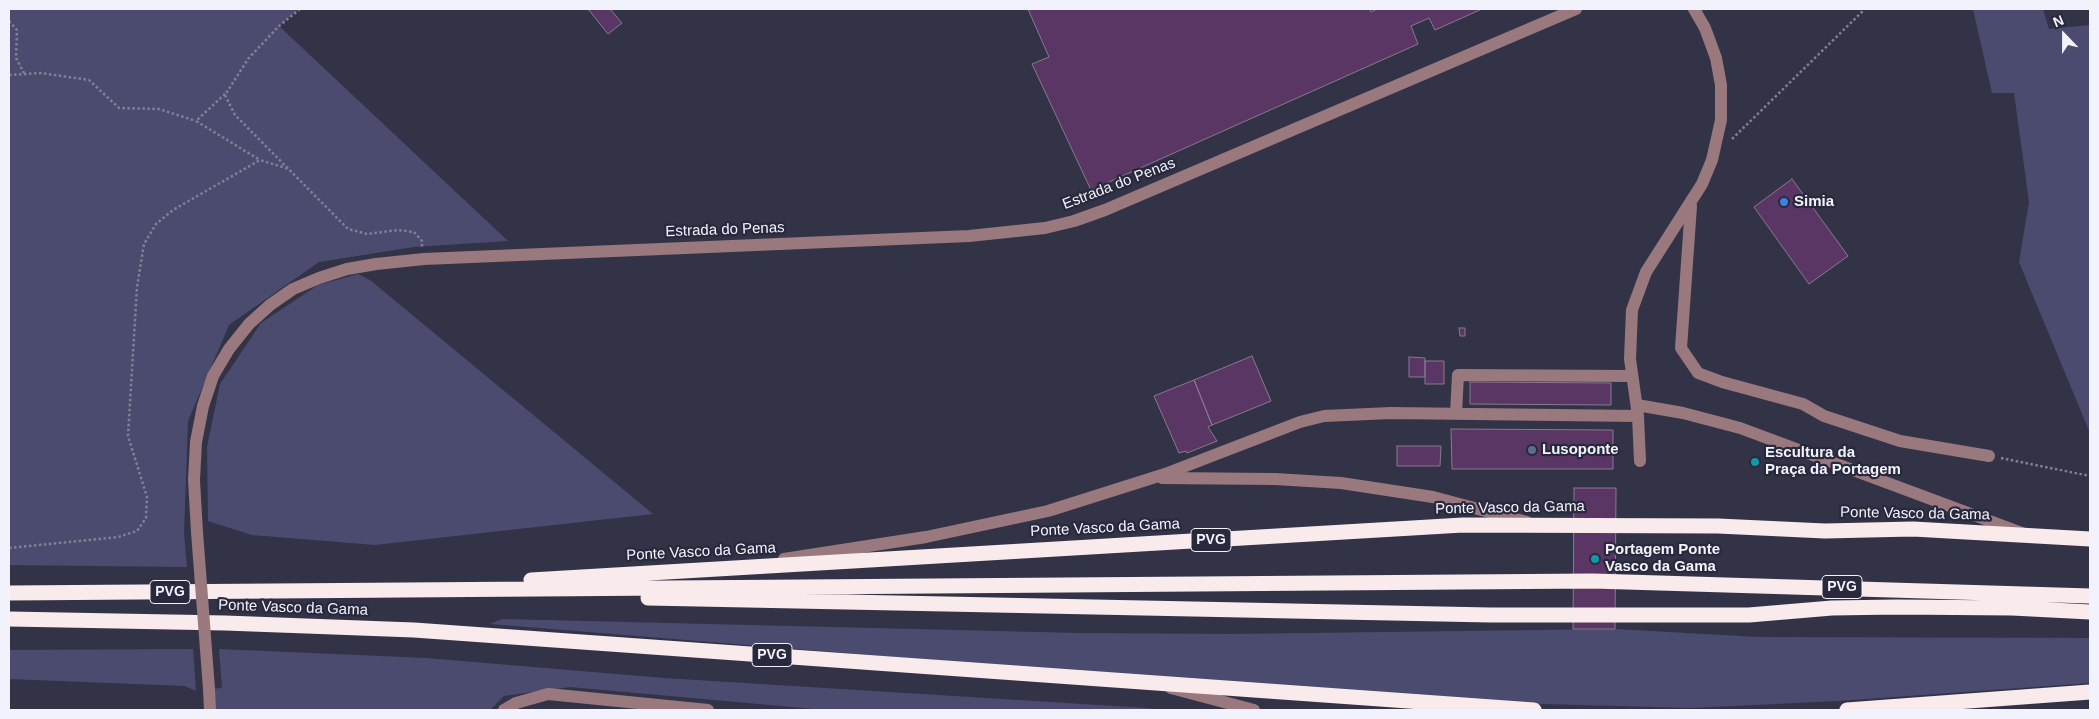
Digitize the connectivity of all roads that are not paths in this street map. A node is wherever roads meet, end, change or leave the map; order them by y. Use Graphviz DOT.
graph roads {
  1 [pos="1576,9"];
  2 [pos="1694,9"];
  3 [pos="1691,203"];
  4 [pos="1631,376"];
  5 [pos="1638,411"];
  6 [pos="1456,414"];
  7 [pos="1989,456"];
  8 [pos="1640,461"];
  9 [pos="1152,478"];
  10 [pos="1540,525"];
  11 [pos="2027,534"];
  12 [pos="2090,539"];
  13 [pos="719,569"];
  14 [pos="332,592"];
  15 [pos="9,593"];
  16 [pos="2090,596"];
  17 [pos="2090,612"];
  18 [pos="9,619"];
  19 [pos="1150,682"];
  20 [pos="2090,692"];
  21 [pos="210,710"];
  22 [pos="504,710"];
  23 [pos="708,710"];
  24 [pos="1254,710"];
  25 [pos="1534,710"];
  26 [pos="1847,710"];
  1 -- 21 [label="street, Estrada do Penas, bridge"];
  2 -- 3 [label="street"];
  3 -- 4 [label="street"];
  3 -- 7 [label="street"];
  4 -- 5 [label="street"];
  4 -- 6 [label="street"];
  5 -- 6 [label="street"];
  5 -- 8 [label="street"];
  5 -- 11 [label="street"];
  6 -- 9 [label="street"];
  9 -- 10 [label="street"];
  9 -- 13 [label="street"];
  10 -- 11 [label="highway, Ponte Vasco da Gama / PVG"];
  10 -- 13 [label="highway, Ponte Vasco da Gama / PVG"];
  11 -- 12 [label="highway, Ponte Vasco da Gama / PVG"];
  13 -- 14 [label="highway, Ponte Vasco da Gama / PVG"];
  14 -- 15 [label="highway, Ponte Vasco da Gama / PVG"];
  14 -- 16 [label="highway, Ponte Vasco da Gama / PVG"];
  14 -- 17 [label="highway, Ponte Vasco da Gama / PVG"];
  18 -- 19 [label="highway, Ponte Vasco da Gama / PVG"];
  19 -- 24 [label="street"];
  19 -- 25 [label="highway, Ponte Vasco da Gama / PVG"];
  20 -- 26 [label="highway"];
  22 -- 23 [label="street"];
}
